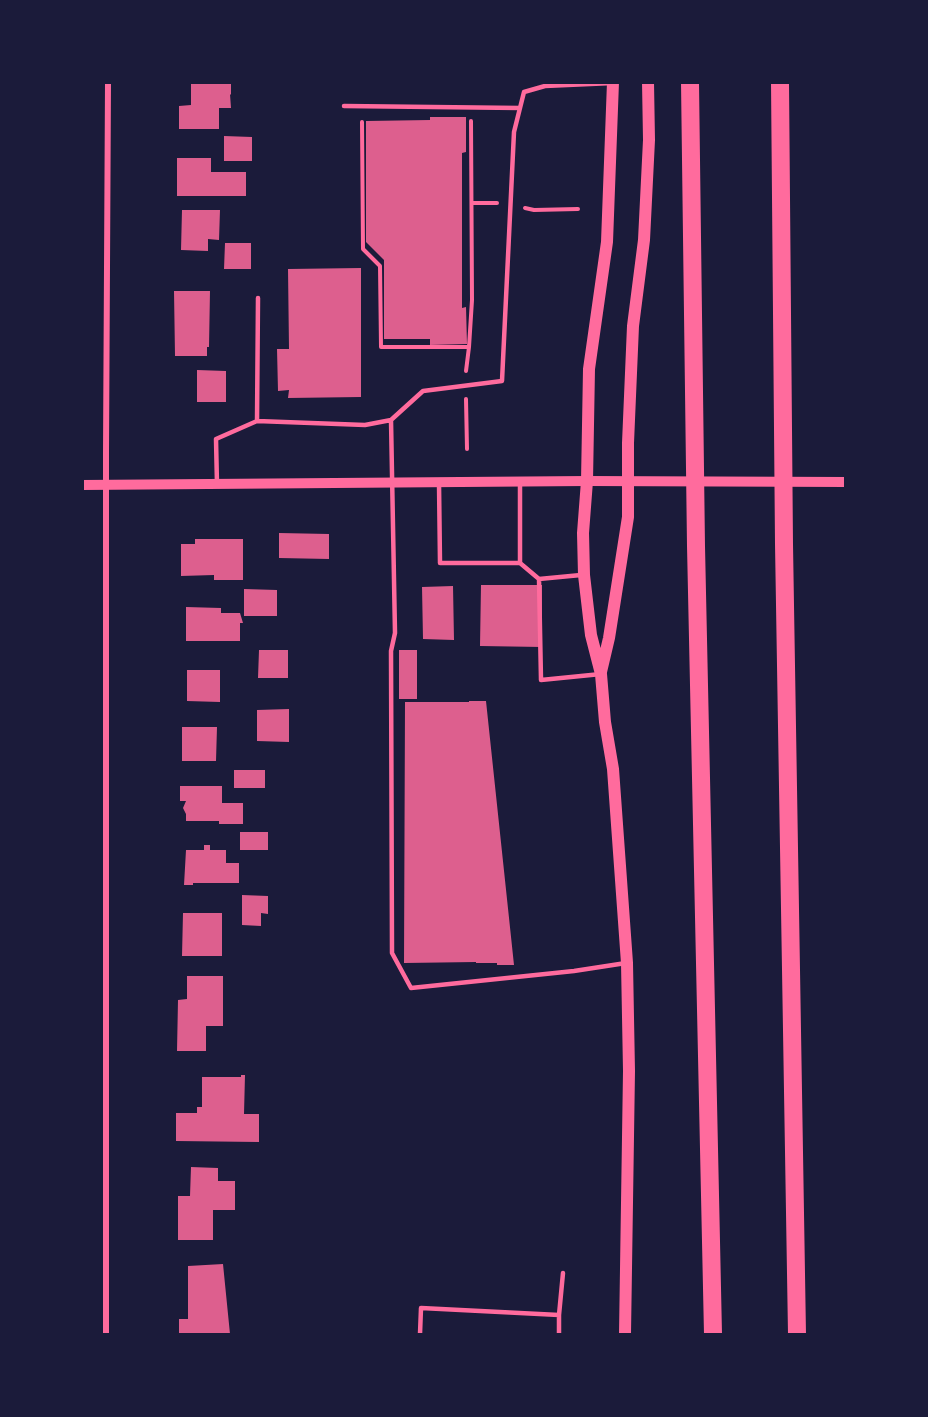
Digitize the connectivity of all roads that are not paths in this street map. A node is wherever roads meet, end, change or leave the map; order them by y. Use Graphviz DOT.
graph roads {
  1 [pos="108,82"];
  2 [pos="648,82"];
  3 [pos="690,82"];
  4 [pos="780,82"];
  5 [pos="613,83"];
  6 [pos="344,106"];
  7 [pos="520,108"];
  8 [pos="258,298"];
  9 [pos="391,420"];
  10 [pos="257,421"];
  11 [pos="587,481"];
  12 [pos="628,481"];
  13 [pos="520,482"];
  14 [pos="846,482"];
  15 [pos="439,483"];
  16 [pos="386,484"];
  17 [pos="82,485"];
  18 [pos="106,485"];
  19 [pos="217,485"];
  20 [pos="520,563"];
  21 [pos="584,575"];
  22 [pos="539,579"];
  23 [pos="601,674"];
  24 [pos="627,963"];
  25 [pos="563,1273"];
  26 [pos="559,1315"];
  27 [pos="106,1335"];
  28 [pos="420,1335"];
  29 [pos="559,1335"];
  30 [pos="625,1335"];
  31 [pos="713,1335"];
  32 [pos="797,1335"];
  1 -- 18 [label="street"];
  2 -- 12 [label="main road"];
  3 -- 31 [label="highway"];
  4 -- 32 [label="highway"];
  5 -- 7 [label="lane"];
  5 -- 11 [label="main road"];
  6 -- 7 [label="lane"];
  7 -- 9 [label="lane"];
  8 -- 10 [label="lane"];
  9 -- 10 [label="lane"];
  9 -- 16 [label="lane"];
  10 -- 19 [label="lane"];
  11 -- 12 [label="street"];
  11 -- 13 [label="street"];
  11 -- 21 [label="main road"];
  12 -- 14 [label="street"];
  12 -- 23 [label="main road"];
  13 -- 15 [label="street"];
  13 -- 20 [label="lane"];
  15 -- 16 [label="street"];
  15 -- 20 [label="lane"];
  16 -- 19 [label="street"];
  16 -- 24 [label="lane"];
  17 -- 18 [label="street"];
  18 -- 19 [label="street"];
  18 -- 27 [label="street"];
  20 -- 22 [label="lane"];
  21 -- 22 [label="lane"];
  21 -- 23 [label="main road"];
  22 -- 23 [label="lane"];
  23 -- 24 [label="main road"];
  24 -- 30 [label="main road"];
  25 -- 26 [label="lane"];
  26 -- 28 [label="lane"];
  26 -- 29 [label="lane"];
}
